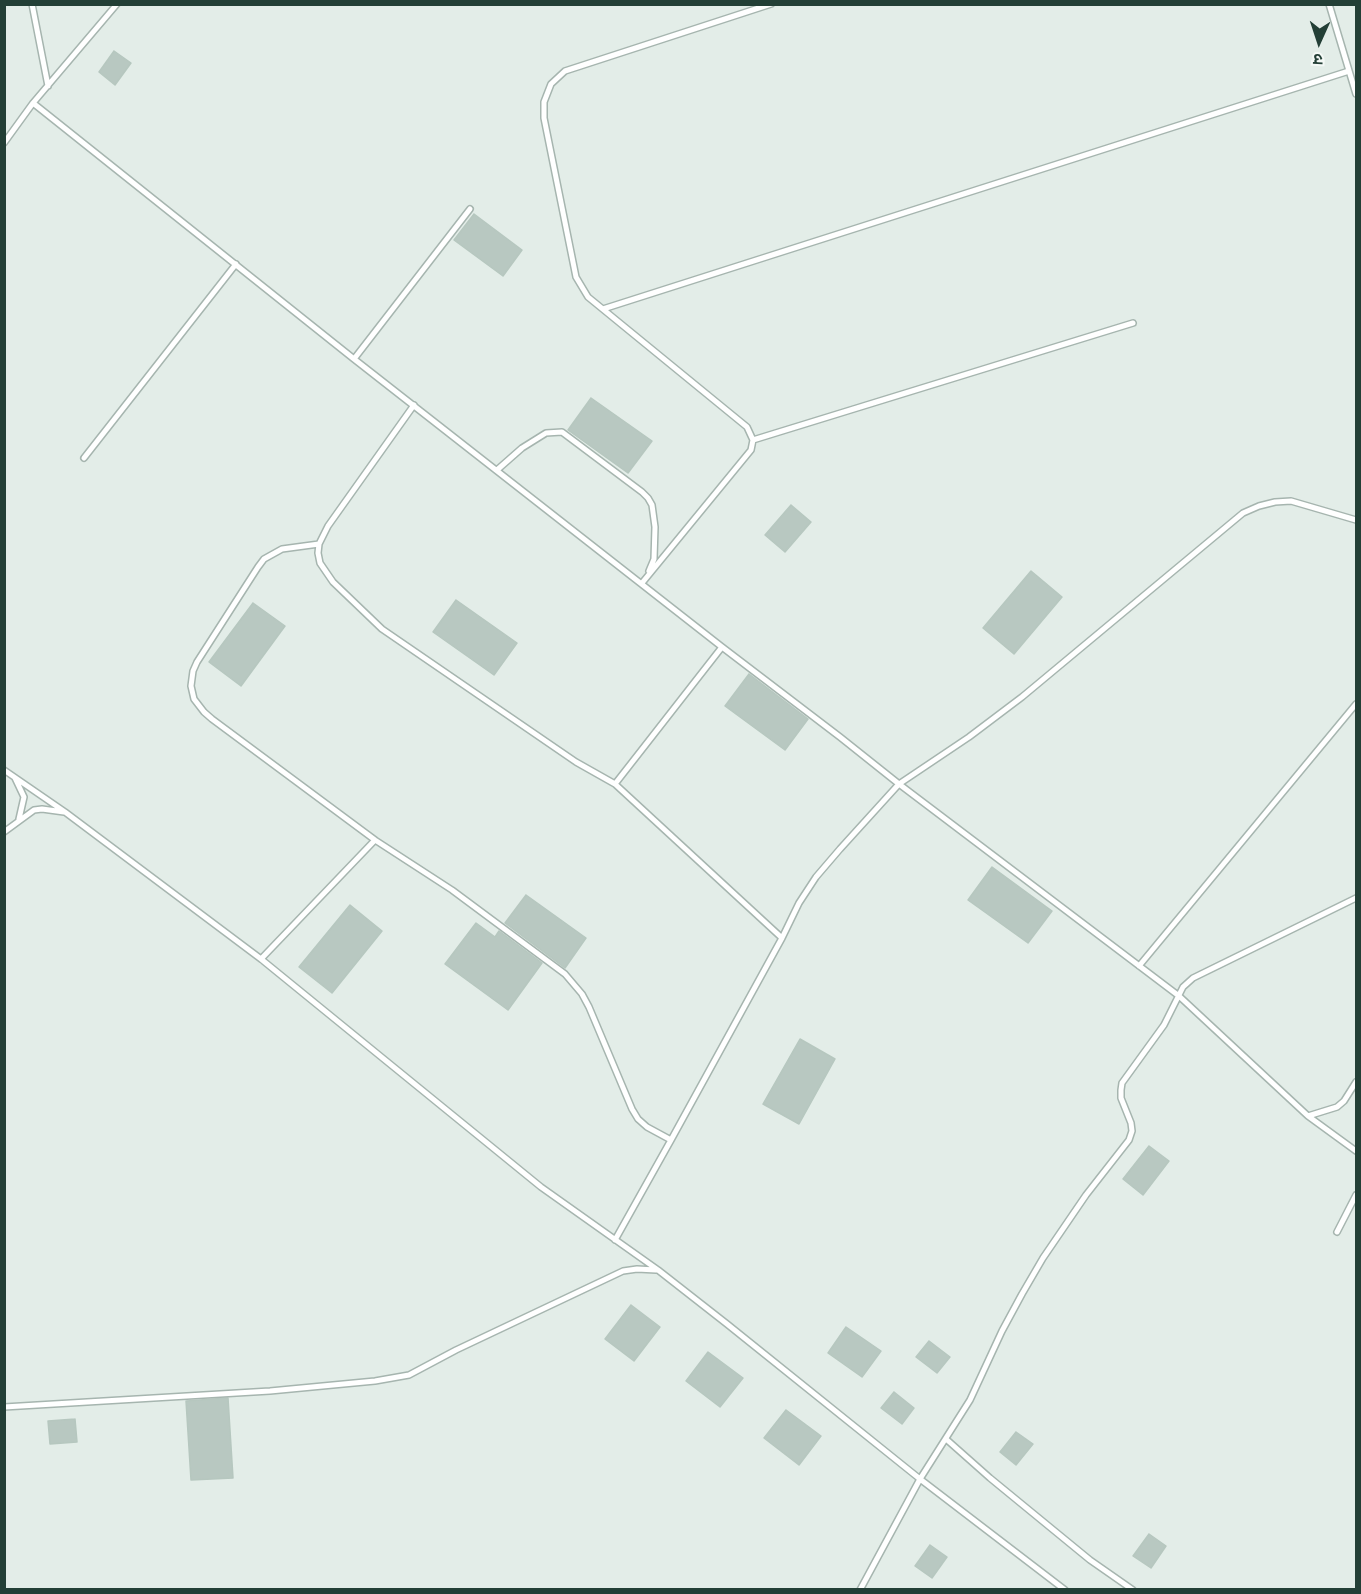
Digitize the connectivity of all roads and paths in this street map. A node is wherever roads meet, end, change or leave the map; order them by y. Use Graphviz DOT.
graph roads {
  1 [pos="32,4"];
  2 [pos="117,4"];
  3 [pos="771,4"];
  4 [pos="1329,4"];
  5 [pos="1349,71"];
  6 [pos="48,86"];
  7 [pos="1356,94"];
  8 [pos="33,103"];
  9 [pos="4,142"];
  10 [pos="470,209"];
  11 [pos="236,264"];
  12 [pos="603,309"];
  13 [pos="1133,323"];
  14 [pos="354,359"];
  15 [pos="414,405"];
  16 [pos="753,440"];
  17 [pos="84,458"];
  18 [pos="497,470"];
  19 [pos="1356,520"];
  20 [pos="319,544"];
  21 [pos="642,583"];
  22 [pos="722,647"];
  23 [pos="1356,704"];
  24 [pos="4,770"];
  25 [pos="14,776"];
  26 [pos="615,784"];
  27 [pos="899,784"];
  28 [pos="65,812"];
  29 [pos="18,821"];
  30 [pos="4,832"];
  31 [pos="375,840"];
  32 [pos="1356,898"];
  33 [pos="782,938"];
  34 [pos="261,958"];
  35 [pos="1139,966"];
  36 [pos="1179,996"];
  37 [pos="1356,1082"];
  38 [pos="1308,1116"];
  39 [pos="671,1140"];
  40 [pos="1356,1151"];
  41 [pos="1356,1195"];
  42 [pos="1337,1232"];
  43 [pos="615,1240"];
  44 [pos="658,1270"];
  45 [pos="4,1407"];
  46 [pos="946,1439"];
  47 [pos="920,1479"];
  48 [pos="860,1590"];
  49 [pos="1065,1590"];
  50 [pos="1133,1590"];
  1 -- 6 [label="lane"];
  2 -- 6 [label="lane"];
  3 -- 12 [label="lane"];
  4 -- 5 [label="lane"];
  5 -- 7 [label="lane"];
  5 -- 12 [label="lane"];
  6 -- 8 [label="lane"];
  8 -- 9 [label="lane"];
  8 -- 11 [label="lane"];
  10 -- 14 [label="lane"];
  11 -- 14 [label="lane"];
  11 -- 17 [label="lane"];
  12 -- 16 [label="lane"];
  13 -- 16 [label="lane"];
  14 -- 15 [label="lane"];
  15 -- 18 [label="lane"];
  15 -- 20 [label="lane"];
  16 -- 21 [label="lane"];
  18 -- 21 [label="lane"];
  18 -- 21 [label="lane"];
  19 -- 27 [label="lane"];
  20 -- 26 [label="lane"];
  20 -- 31 [label="lane"];
  21 -- 22 [label="lane"];
  22 -- 26 [label="lane"];
  22 -- 27 [label="lane"];
  23 -- 35 [label="lane"];
  24 -- 25 [label="lane"];
  25 -- 28 [label="lane"];
  25 -- 29 [label="lane"];
  26 -- 33 [label="lane"];
  27 -- 33 [label="lane"];
  27 -- 35 [label="lane"];
  28 -- 29 [label="lane"];
  28 -- 34 [label="lane"];
  29 -- 30 [label="lane"];
  31 -- 34 [label="lane"];
  31 -- 39 [label="lane"];
  32 -- 36 [label="lane"];
  33 -- 39 [label="lane"];
  34 -- 43 [label="lane"];
  35 -- 36 [label="lane"];
  36 -- 38 [label="lane"];
  36 -- 46 [label="lane"];
  37 -- 38 [label="lane"];
  38 -- 40 [label="lane"];
  39 -- 43 [label="lane"];
  41 -- 42 [label="lane"];
  43 -- 44 [label="lane"];
  44 -- 45 [label="lane"];
  44 -- 47 [label="lane"];
  46 -- 47 [label="lane"];
  46 -- 50 [label="lane"];
  47 -- 48 [label="lane"];
  47 -- 49 [label="lane"];
}
